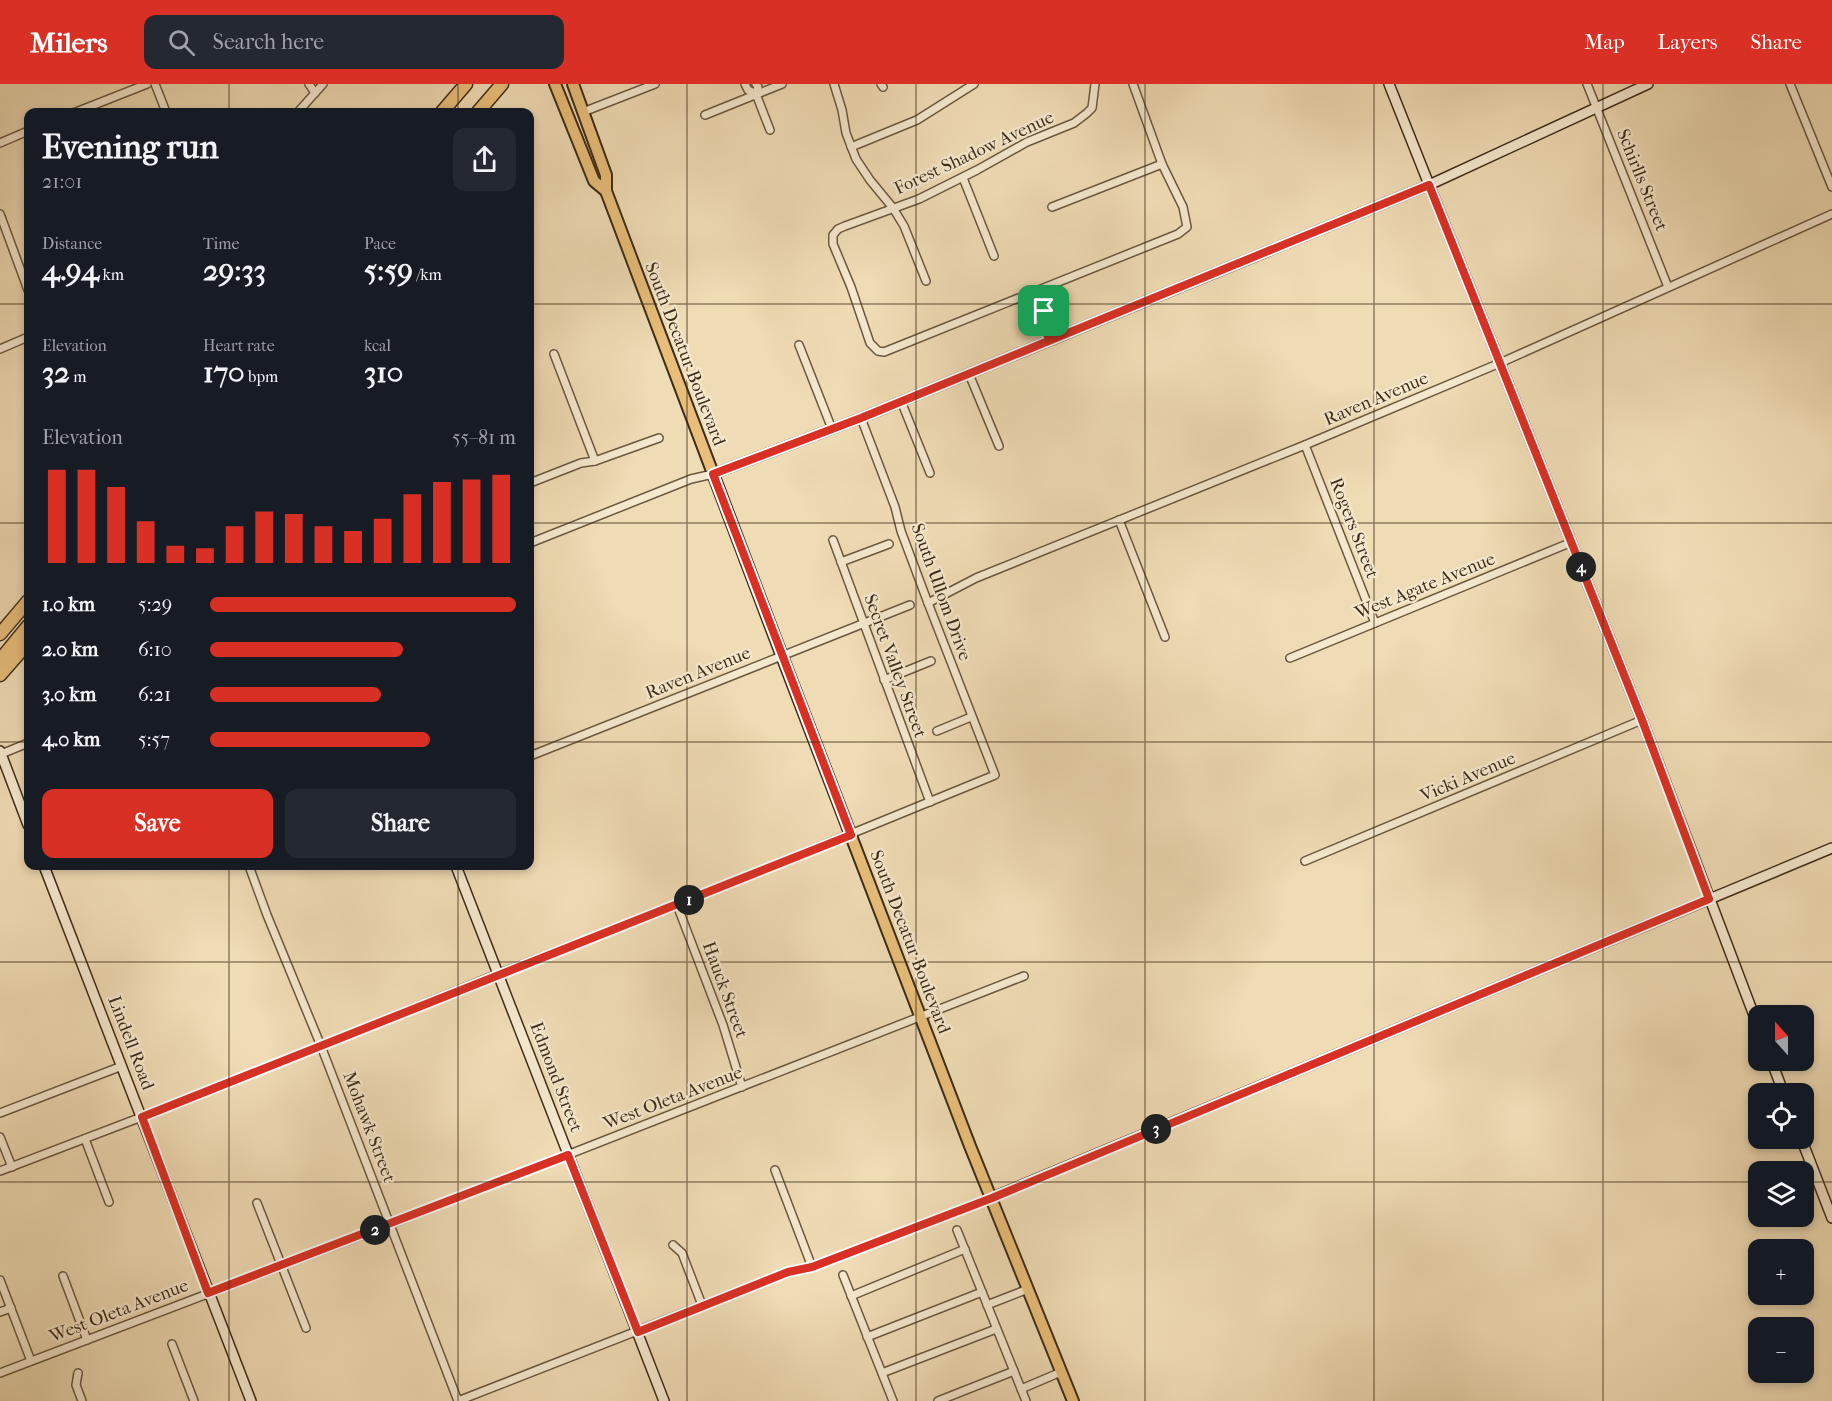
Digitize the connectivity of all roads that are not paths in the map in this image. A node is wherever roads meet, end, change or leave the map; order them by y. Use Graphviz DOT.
graph roads {
  1 [pos="147,84"];
  2 [pos="155,84"];
  3 [pos="309,84"];
  4 [pos="323,84"];
  5 [pos="466,84"];
  6 [pos="502,84"];
  7 [pos="555,84"];
  8 [pos="573,84"];
  9 [pos="655,84"];
  10 [pos="745,84"];
  11 [pos="756,84"];
  12 [pos="782,84"];
  13 [pos="834,84"];
  14 [pos="974,84"];
  15 [pos="1095,84"];
  16 [pos="1133,84"];
  17 [pos="1389,84"];
  18 [pos="1587,84"];
  19 [pos="1648,84"];
  20 [pos="1790,84"];
  21 [pos="315,93"];
  22 [pos="756,94"];
  23 [pos="86,108"];
  24 [pos="164,108"];
  25 [pos="302,108"];
  26 [pos="445,108"];
  27 [pos="481,108"];
  28 [pos="1597,108"];
  29 [pos="583,112"];
  30 [pos="705,115"];
  31 [pos="770,130"];
  32 [pos="24,133"];
  33 [pos="0,143"];
  34 [pos="851,147"];
  35 [pos="1162,164"];
  36 [pos="963,177"];
  37 [pos="1429,185"];
  38 [pos="1832,187"];
  39 [pos="606,190"];
  40 [pos="1052,207"];
  41 [pos="893,208"];
  42 [pos="0,214"];
  43 [pos="1832,214"];
  44 [pos="993,256"];
  45 [pos="24,271"];
  46 [pos="926,281"];
  47 [pos="1668,287"];
  48 [pos="1032,293"];
  49 [pos="24,340"];
  50 [pos="1051,340"];
  51 [pos="799,345"];
  52 [pos="0,349"];
  53 [pos="554,354"];
  54 [pos="1500,363"];
  55 [pos="969,374"];
  56 [pos="901,401"];
  57 [pos="861,418"];
  58 [pos="832,429"];
  59 [pos="660,438"];
  60 [pos="1305,445"];
  61 [pos="999,446"];
  62 [pos="594,461"];
  63 [pos="930,472"];
  64 [pos="713,474"];
  65 [pos="534,481"];
  66 [pos="1119,520"];
  67 [pos="832,540"];
  68 [pos="534,541"];
  69 [pos="1572,542"];
  70 [pos="889,544"];
  71 [pos="841,562"];
  72 [pos="928,603"];
  73 [pos="910,605"];
  74 [pos="24,606"];
  75 [pos="864,623"];
  76 [pos="1375,623"];
  77 [pos="24,631"];
  78 [pos="0,634"];
  79 [pos="1165,637"];
  80 [pos="24,648"];
  81 [pos="782,656"];
  82 [pos="1290,658"];
  83 [pos="0,660"];
  84 [pos="931,661"];
  85 [pos="0,675"];
  86 [pos="884,680"];
  87 [pos="971,717"];
  88 [pos="1642,720"];
  89 [pos="937,731"];
  90 [pos="24,744"];
  91 [pos="1,753"];
  92 [pos="534,754"];
  93 [pos="930,802"];
  94 [pos="24,814"];
  95 [pos="851,835"];
  96 [pos="1832,848"];
  97 [pos="1305,861"];
  98 [pos="46,870"];
  99 [pos="251,870"];
  100 [pos="458,870"];
  101 [pos="1709,899"];
  102 [pos="677,905"];
  103 [pos="498,974"];
  104 [pos="1024,976"];
  105 [pos="1750,1005"];
  106 [pos="920,1016"];
  107 [pos="321,1046"];
  108 [pos="122,1066"];
  109 [pos="742,1087"];
  110 [pos="0,1113"];
  111 [pos="142,1117"];
  112 [pos="0,1137"];
  113 [pos="85,1139"];
  114 [pos="1805,1149"];
  115 [pos="568,1155"];
  116 [pos="12,1167"];
  117 [pos="775,1170"];
  118 [pos="0,1171"];
  119 [pos="992,1198"];
  120 [pos="109,1202"];
  121 [pos="257,1203"];
  122 [pos="1832,1218"];
  123 [pos="391,1224"];
  124 [pos="957,1230"];
  125 [pos="673,1245"];
  126 [pos="965,1250"];
  127 [pos="282,1265"];
  128 [pos="812,1267"];
  129 [pos="843,1275"];
  130 [pos="63,1276"];
  131 [pos="0,1280"];
  132 [pos="1028,1289"];
  133 [pos="982,1292"];
  134 [pos="208,1293"];
  135 [pos="851,1296"];
  136 [pos="702,1305"];
  137 [pos="987,1305"];
  138 [pos="11,1308"];
  139 [pos="0,1312"];
  140 [pos="306,1328"];
  141 [pos="996,1329"];
  142 [pos="638,1332"];
  143 [pos="867,1337"];
  144 [pos="87,1340"];
  145 [pos="172,1344"];
  146 [pos="32,1361"];
  147 [pos="1014,1371"];
  148 [pos="1061,1372"];
  149 [pos="78,1373"];
  150 [pos="882,1373"];
  151 [pos="0,1374"];
  152 [pos="1021,1389"];
  153 [pos="82,1401"];
  154 [pos="194,1401"];
  155 [pos="250,1401"];
  156 [pos="458,1401"];
  157 [pos="664,1401"];
  158 [pos="893,1401"];
  159 [pos="938,1401"];
  160 [pos="1026,1401"];
  161 [pos="1073,1401"];
  1 -- 23 [label="street"];
  2 -- 24 [label="street"];
  3 -- 21 [label="street"];
  4 -- 21 [label="street"];
  5 -- 26 [label="highway"];
  6 -- 27 [label="highway"];
  7 -- 39 [label="main road, South Decatur Boulevard"];
  8 -- 29 [label="main road, South Decatur Boulevard"];
  9 -- 29 [label="street"];
  10 -- 22 [label="street"];
  11 -- 22 [label="street"];
  12 -- 22 [label="street"];
  13 -- 34 [label="street"];
  14 -- 34 [label="street"];
  15 -- 36 [label="street, Forest Shadow Avenue"];
  16 -- 35 [label="street"];
  17 -- 37 [label="street"];
  18 -- 28 [label="street, Schirlls Street"];
  19 -- 28 [label="street"];
  20 -- 38 [label="street"];
  21 -- 25 [label="street"];
  22 -- 30 [label="street"];
  22 -- 31 [label="street"];
  28 -- 37 [label="street"];
  28 -- 47 [label="street, Schirlls Street"];
  29 -- 39 [label="main road, South Decatur Boulevard"];
  32 -- 33 [label="street"];
  34 -- 41 [label="street"];
  35 -- 40 [label="street"];
  35 -- 48 [label="street"];
  36 -- 41 [label="street, Forest Shadow Avenue"];
  36 -- 44 [label="street"];
  37 -- 50 [label="street"];
  37 -- 54 [label="street"];
  39 -- 64 [label="main road, South Decatur Boulevard"];
  41 -- 46 [label="street"];
  41 -- 48 [label="street, Forest Shadow Avenue"];
  42 -- 45 [label="street"];
  43 -- 47 [label="street, Raven Avenue"];
  47 -- 54 [label="street, Raven Avenue"];
  48 -- 50 [label="street"];
  49 -- 52 [label="street"];
  50 -- 55 [label="street"];
  51 -- 58 [label="street"];
  53 -- 62 [label="street"];
  54 -- 60 [label="street, Raven Avenue"];
  54 -- 69 [label="street"];
  55 -- 56 [label="street"];
  55 -- 61 [label="street"];
  56 -- 57 [label="street"];
  56 -- 63 [label="street"];
  57 -- 58 [label="street"];
  57 -- 72 [label="street, South Ullom Drive"];
  58 -- 64 [label="street"];
  59 -- 62 [label="street"];
  60 -- 66 [label="street, Raven Avenue"];
  60 -- 76 [label="street, Rogers Street"];
  62 -- 65 [label="street"];
  64 -- 68 [label="street"];
  64 -- 81 [label="main road, South Decatur Boulevard"];
  66 -- 72 [label="street, Raven Avenue"];
  66 -- 79 [label="street"];
  67 -- 71 [label="street, Secret Valley Street"];
  69 -- 76 [label="street, West Agate Avenue"];
  69 -- 88 [label="street"];
  70 -- 71 [label="street"];
  71 -- 75 [label="street, Secret Valley Street"];
  72 -- 87 [label="street, South Ullom Drive"];
  73 -- 75 [label="street, Raven Avenue"];
  74 -- 78 [label="highway"];
  75 -- 81 [label="street, Raven Avenue"];
  75 -- 86 [label="street, Secret Valley Street"];
  76 -- 82 [label="street, West Agate Avenue"];
  77 -- 83 [label="highway"];
  80 -- 85 [label="highway"];
  81 -- 92 [label="street, Raven Avenue"];
  81 -- 95 [label="main road, South Decatur Boulevard"];
  84 -- 86 [label="street"];
  86 -- 93 [label="street, Secret Valley Street"];
  87 -- 89 [label="street"];
  87 -- 93 [label="street, South Ullom Drive"];
  88 -- 97 [label="street, Vicki Avenue"];
  88 -- 101 [label="street"];
  90 -- 91 [label="street"];
  91 -- 94 [label="street"];
  93 -- 95 [label="street"];
  95 -- 102 [label="street"];
  95 -- 106 [label="main road, South Decatur Boulevard"];
  96 -- 101 [label="street"];
  98 -- 108 [label="street, Lindell Road"];
  99 -- 107 [label="street, Mohawk Street"];
  100 -- 103 [label="street, Edmond Street"];
  101 -- 105 [label="street"];
  101 -- 119 [label="street"];
  102 -- 103 [label="street"];
  102 -- 109 [label="street, Hauck Street"];
  103 -- 107 [label="street"];
  103 -- 115 [label="street, Edmond Street"];
  104 -- 106 [label="street"];
  106 -- 109 [label="street, West Oleta Avenue"];
  106 -- 119 [label="main road, South Decatur Boulevard"];
  107 -- 111 [label="street"];
  107 -- 123 [label="street, Mohawk Street"];
  108 -- 110 [label="street"];
  108 -- 111 [label="street, Lindell Road"];
  109 -- 115 [label="street, West Oleta Avenue"];
  111 -- 113 [label="street"];
  111 -- 134 [label="street, Lindell Road"];
  112 -- 116 [label="street"];
  113 -- 116 [label="street"];
  113 -- 120 [label="street"];
  114 -- 122 [label="street"];
  115 -- 123 [label="street, West Oleta Avenue"];
  115 -- 142 [label="street, Edmond Street"];
  116 -- 118 [label="street"];
  117 -- 128 [label="street"];
  119 -- 128 [label="street"];
  119 -- 132 [label="main road, South Decatur Boulevard"];
  121 -- 127 [label="street"];
  123 -- 127 [label="street, West Oleta Avenue"];
  123 -- 156 [label="street, Mohawk Street"];
  124 -- 126 [label="street"];
  125 -- 136 [label="street"];
  126 -- 133 [label="street"];
  126 -- 135 [label="street"];
  127 -- 134 [label="street, West Oleta Avenue"];
  127 -- 140 [label="street"];
  128 -- 136 [label="street"];
  129 -- 135 [label="street"];
  130 -- 144 [label="street"];
  131 -- 138 [label="street"];
  132 -- 137 [label="street"];
  132 -- 148 [label="main road, South Decatur Boulevard"];
  133 -- 137 [label="street"];
  133 -- 143 [label="street"];
  134 -- 144 [label="street, West Oleta Avenue"];
  134 -- 155 [label="street, Lindell Road"];
  135 -- 143 [label="street"];
  136 -- 142 [label="street"];
  137 -- 141 [label="street"];
  138 -- 139 [label="street"];
  138 -- 146 [label="street"];
  141 -- 147 [label="street"];
  141 -- 150 [label="street"];
  142 -- 156 [label="street"];
  142 -- 157 [label="street, Edmond Street"];
  143 -- 150 [label="street"];
  144 -- 146 [label="street, West Oleta Avenue"];
  145 -- 154 [label="street"];
  146 -- 151 [label="street, West Oleta Avenue"];
  147 -- 152 [label="street"];
  147 -- 159 [label="street"];
  148 -- 152 [label="street"];
  148 -- 161 [label="main road, South Decatur Boulevard"];
  149 -- 153 [label="street"];
  150 -- 158 [label="street"];
  152 -- 160 [label="street"];
}
